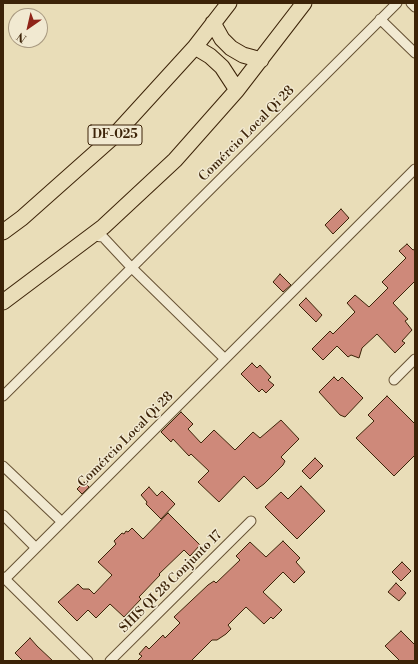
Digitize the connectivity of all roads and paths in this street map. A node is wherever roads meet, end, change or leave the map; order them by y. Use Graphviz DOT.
graph roads {
  1 [pos="229,3"];
  2 [pos="304,3"];
  3 [pos="396,3"];
  4 [pos="411,3"];
  5 [pos="415,7"];
  6 [pos="380,19"];
  7 [pos="213,23"];
  8 [pos="195,47"];
  9 [pos="415,54"];
  10 [pos="261,60"];
  11 [pos="237,90"];
  12 [pos="415,169"];
  13 [pos="3,232"];
  14 [pos="99,234"];
  15 [pos="132,267"];
  16 [pos="3,302"];
  17 [pos="226,359"];
  18 [pos="415,359"];
  19 [pos="394,380"];
  20 [pos="3,396"];
  21 [pos="3,466"];
  22 [pos="3,515"];
  23 [pos="251,521"];
  24 [pos="62,522"];
  25 [pos="36,548"];
  26 [pos="4,578"];
  27 [pos="88,661"];
  28 [pos="110,661"];
  1 -- 7 [label="main road, DF-025"];
  2 -- 10 [label="main road"];
  3 -- 6 [label="street, Comércio Local Qi 28"];
  4 -- 5 [label="street"];
  6 -- 9 [label="street"];
  6 -- 15 [label="street, Comércio Local Qi 28"];
  7 -- 8 [label="main road, DF-025"];
  7 -- 10 [label="main road"];
  8 -- 11 [label="main road"];
  8 -- 13 [label="main road, DF-025"];
  10 -- 11 [label="main road"];
  11 -- 14 [label="main road"];
  12 -- 17 [label="street, Comércio Local Qi 28"];
  14 -- 15 [label="street"];
  14 -- 16 [label="main road"];
  15 -- 17 [label="street"];
  15 -- 20 [label="street, Comércio Local Qi 28"];
  17 -- 24 [label="street, Comércio Local Qi 28"];
  18 -- 19 [label="street"];
  21 -- 24 [label="street"];
  22 -- 25 [label="street"];
  23 -- 28 [label="street, SHIS QI 28 Conjunto 17"];
  24 -- 25 [label="street, Comércio Local Qi 28"];
  25 -- 26 [label="street, Comércio Local Qi 28"];
  26 -- 27 [label="street"];
}
